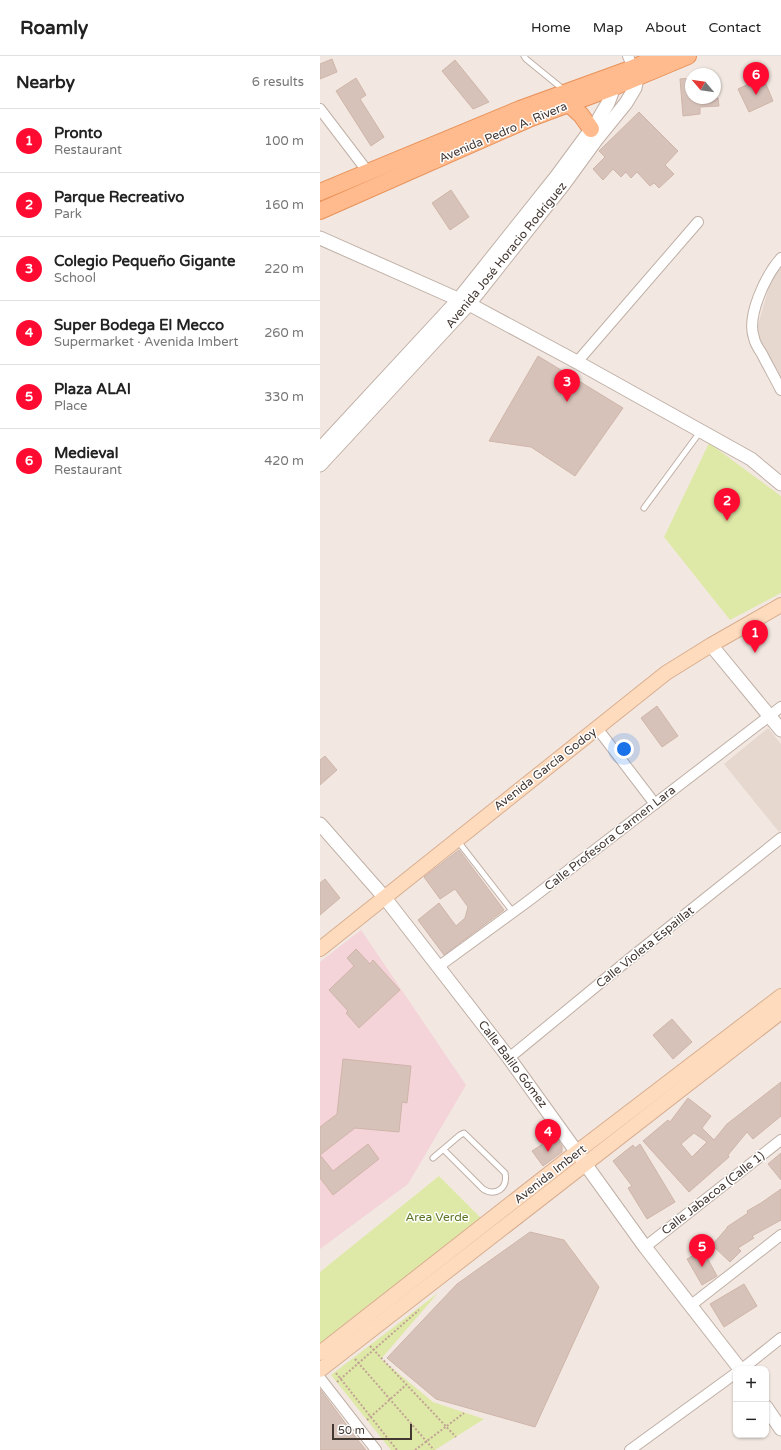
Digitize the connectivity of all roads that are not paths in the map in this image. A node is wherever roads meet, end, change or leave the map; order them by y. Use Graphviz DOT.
graph roads {
  1 [pos="524,56"];
  2 [pos="659,56"];
  3 [pos="688,56"];
  4 [pos="633,67"];
  5 [pos="612,82"];
  6 [pos="568,98"];
  7 [pos="320,110"];
  8 [pos="591,129"];
  9 [pos="368,172"];
  10 [pos="320,192"];
  11 [pos="320,211"];
  12 [pos="698,222"];
  13 [pos="320,238"];
  14 [pos="781,258"];
  15 [pos="464,302"];
  16 [pos="576,362"];
  17 [pos="781,390"];
  18 [pos="701,431"];
  19 [pos="320,449"];
  20 [pos="320,465"];
  21 [pos="781,484"];
  22 [pos="644,508"];
  23 [pos="781,605"];
  24 [pos="711,645"];
  25 [pos="781,707"];
  26 [pos="769,716"];
  27 [pos="597,728"];
  28 [pos="781,730"];
  29 [pos="655,804"];
  30 [pos="320,824"];
  31 [pos="781,838"];
  32 [pos="457,839"];
  33 [pos="385,898"];
  34 [pos="513,912"];
  35 [pos="320,949"];
  36 [pos="438,967"];
  37 [pos="781,996"];
  38 [pos="781,1012"];
  39 [pos="723,1050"];
  40 [pos="510,1058"];
  41 [pos="781,1140"];
  42 [pos="444,1150"];
  43 [pos="577,1152"];
  44 [pos="433,1158"];
  45 [pos="585,1164"];
  46 [pos="781,1235"];
  47 [pos="645,1247"];
  48 [pos="408,1292"];
  49 [pos="690,1306"];
  50 [pos="781,1338"];
  51 [pos="320,1353"];
  52 [pos="739,1366"];
  53 [pos="745,1366"];
  54 [pos="320,1370"];
  55 [pos="733,1375"];
  56 [pos="320,1378"];
  57 [pos="769,1411"];
  58 [pos="781,1429"];
  59 [pos="376,1450"];
  60 [pos="630,1450"];
  1 -- 6 [label="lane"];
  2 -- 4 [label="main road, Avenida Pedro A. Rivera"];
  3 -- 4 [label="main road, Avenida Pedro A. Rivera"];
  4 -- 5 [label="main road, Avenida Pedro A. Rivera"];
  4 -- 15 [label="street, Avenida José Horacio Rodríguez"];
  5 -- 6 [label="main road, Avenida Pedro A. Rivera"];
  5 -- 8 [label="street, Avenida José Horacio Rodríguez"];
  6 -- 8 [label="main road"];
  6 -- 9 [label="main road, Avenida Pedro A. Rivera"];
  6 -- 11 [label="main road, Avenida Pedro A. Rivera"];
  7 -- 9 [label="street"];
  8 -- 15 [label="street, Avenida José Horacio Rodríguez"];
  9 -- 10 [label="main road, Avenida Pedro A. Rivera"];
  12 -- 16 [label="street"];
  13 -- 15 [label="street"];
  14 -- 17 [label="street"];
  15 -- 16 [label="street"];
  15 -- 19 [label="street, Avenida José Horacio Rodríguez"];
  15 -- 20 [label="street, Avenida José Horacio Rodríguez"];
  16 -- 18 [label="street"];
  18 -- 21 [label="street"];
  18 -- 22 [label="lane"];
  23 -- 24 [label="main road, Avenida García Godoy"];
  24 -- 26 [label="street"];
  24 -- 27 [label="main road, Avenida García Godoy"];
  25 -- 26 [label="street, Calle Profesora Carmen Lara"];
  26 -- 28 [label="street"];
  26 -- 29 [label="street, Calle Profesora Carmen Lara"];
  27 -- 29 [label="street"];
  27 -- 32 [label="main road, Avenida García Godoy"];
  29 -- 34 [label="street, Calle Profesora Carmen Lara"];
  30 -- 33 [label="street, Calle Balilo Gómez"];
  31 -- 40 [label="street, Calle Violeta Espaillat"];
  32 -- 33 [label="main road, Avenida García Godoy"];
  32 -- 34 [label="lane"];
  33 -- 35 [label="main road, Avenida García Godoy"];
  33 -- 36 [label="street, Calle Balilo Gómez"];
  34 -- 36 [label="street, Calle Profesora Carmen Lara"];
  36 -- 40 [label="street, Calle Balilo Gómez"];
  37 -- 39 [label="main road, Avenida Imbert"];
  38 -- 39 [label="main road, Avenida Imbert"];
  39 -- 43 [label="main road, Avenida Imbert"];
  39 -- 45 [label="main road, Avenida Imbert"];
  40 -- 43 [label="street, Calle Balilo Gómez"];
  41 -- 47 [label="street, Calle Jabacoa (Calle 1)"];
  42 -- 42 [label="lane"];
  42 -- 44 [label="lane"];
  43 -- 45 [label="street, Calle Balilo Gómez"];
  43 -- 48 [label="main road, Avenida Imbert"];
  45 -- 47 [label="street, Calle Balilo Gómez"];
  45 -- 48 [label="main road, Avenida Imbert"];
  46 -- 49 [label="street"];
  47 -- 49 [label="street, Calle Balilo Gómez"];
  48 -- 51 [label="main road, Avenida Imbert"];
  48 -- 54 [label="main road, Avenida Imbert"];
  49 -- 52 [label="street, Calle Balilo Gómez"];
  50 -- 53 [label="street"];
  55 -- 60 [label="street"];
  56 -- 59 [label="street"];
  57 -- 58 [label="street"];
}
